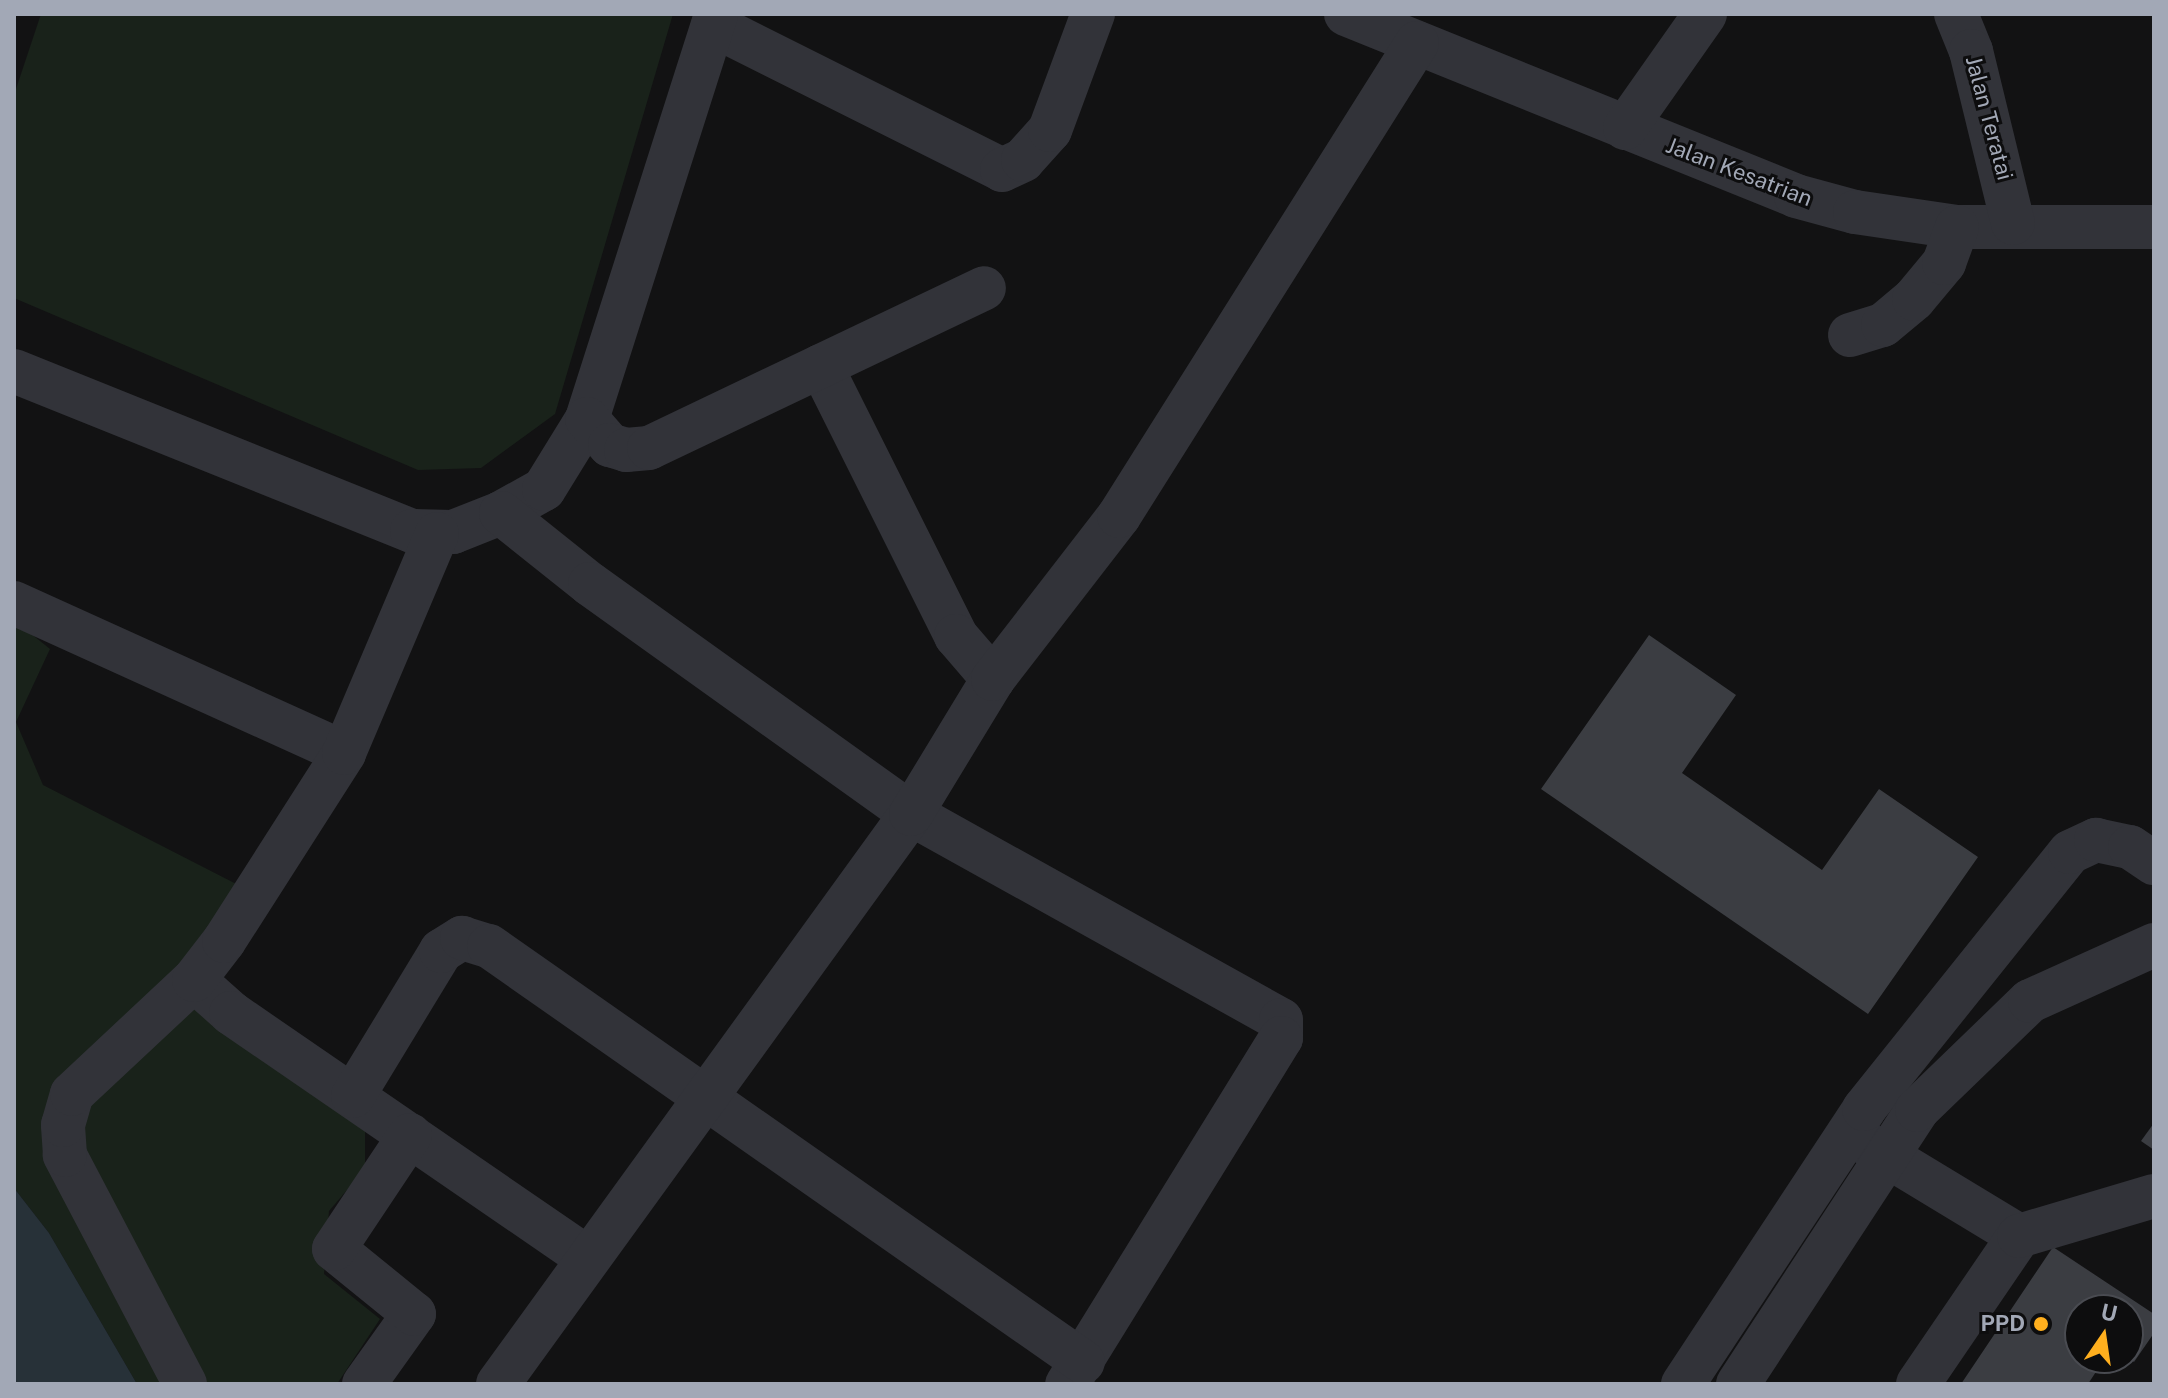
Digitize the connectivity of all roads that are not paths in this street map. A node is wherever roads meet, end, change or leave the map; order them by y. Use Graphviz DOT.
graph roads {
  1 [pos="1093,14"];
  2 [pos="1346,14"];
  3 [pos="1705,14"];
  4 [pos="1956,14"];
  5 [pos="714,20"];
  6 [pos="1417,43"];
  7 [pos="1625,128"];
  8 [pos="2013,223"];
  9 [pos="1957,227"];
  10 [pos="2154,227"];
  11 [pos="984,288"];
  12 [pos="1850,335"];
  13 [pos="821,366"];
  14 [pos="14,371"];
  15 [pos="587,419"];
  16 [pos="501,513"];
  17 [pos="437,534"];
  18 [pos="14,603"];
  19 [pos="993,679"];
  20 [pos="344,753"];
  21 [pos="911,814"];
  22 [pos="2154,863"];
  23 [pos="2154,945"];
  24 [pos="194,980"];
  25 [pos="353,1096"];
  26 [pos="708,1096"];
  27 [pos="1848,1132"];
  28 [pos="410,1135"];
  29 [pos="1886,1156"];
  30 [pos="2154,1196"];
  31 [pos="2019,1236"];
  32 [pos="588,1258"];
  33 [pos="1075,1373"];
  34 [pos="185,1384"];
  35 [pos="364,1384"];
  36 [pos="498,1384"];
  37 [pos="1683,1384"];
  38 [pos="1738,1384"];
  39 [pos="1918,1384"];
  1 -- 5 [label="street"];
  2 -- 6 [label="street, Jalan Kesatrian"];
  3 -- 7 [label="street"];
  4 -- 8 [label="street, Jalan Teratai"];
  5 -- 15 [label="street"];
  6 -- 7 [label="street, Jalan Kesatrian"];
  6 -- 19 [label="street"];
  7 -- 9 [label="street, Jalan Kesatrian"];
  8 -- 9 [label="street, Jalan Kesatrian"];
  8 -- 10 [label="street, Jalan Kesatrian"];
  9 -- 12 [label="street"];
  11 -- 13 [label="street"];
  13 -- 15 [label="street"];
  13 -- 19 [label="street"];
  14 -- 17 [label="street"];
  15 -- 16 [label="street"];
  16 -- 17 [label="street"];
  16 -- 21 [label="street"];
  17 -- 20 [label="street"];
  18 -- 20 [label="street"];
  19 -- 21 [label="street"];
  20 -- 24 [label="street"];
  21 -- 26 [label="street"];
  21 -- 33 [label="street"];
  22 -- 27 [label="street"];
  23 -- 29 [label="street"];
  24 -- 25 [label="street"];
  24 -- 34 [label="street"];
  25 -- 26 [label="street"];
  25 -- 28 [label="street"];
  26 -- 32 [label="street"];
  26 -- 33 [label="street"];
  27 -- 29 [label="street"];
  27 -- 37 [label="street"];
  28 -- 32 [label="street"];
  28 -- 35 [label="street"];
  29 -- 31 [label="street"];
  29 -- 38 [label="street"];
  30 -- 31 [label="street"];
  31 -- 39 [label="street"];
  32 -- 36 [label="street"];
}
